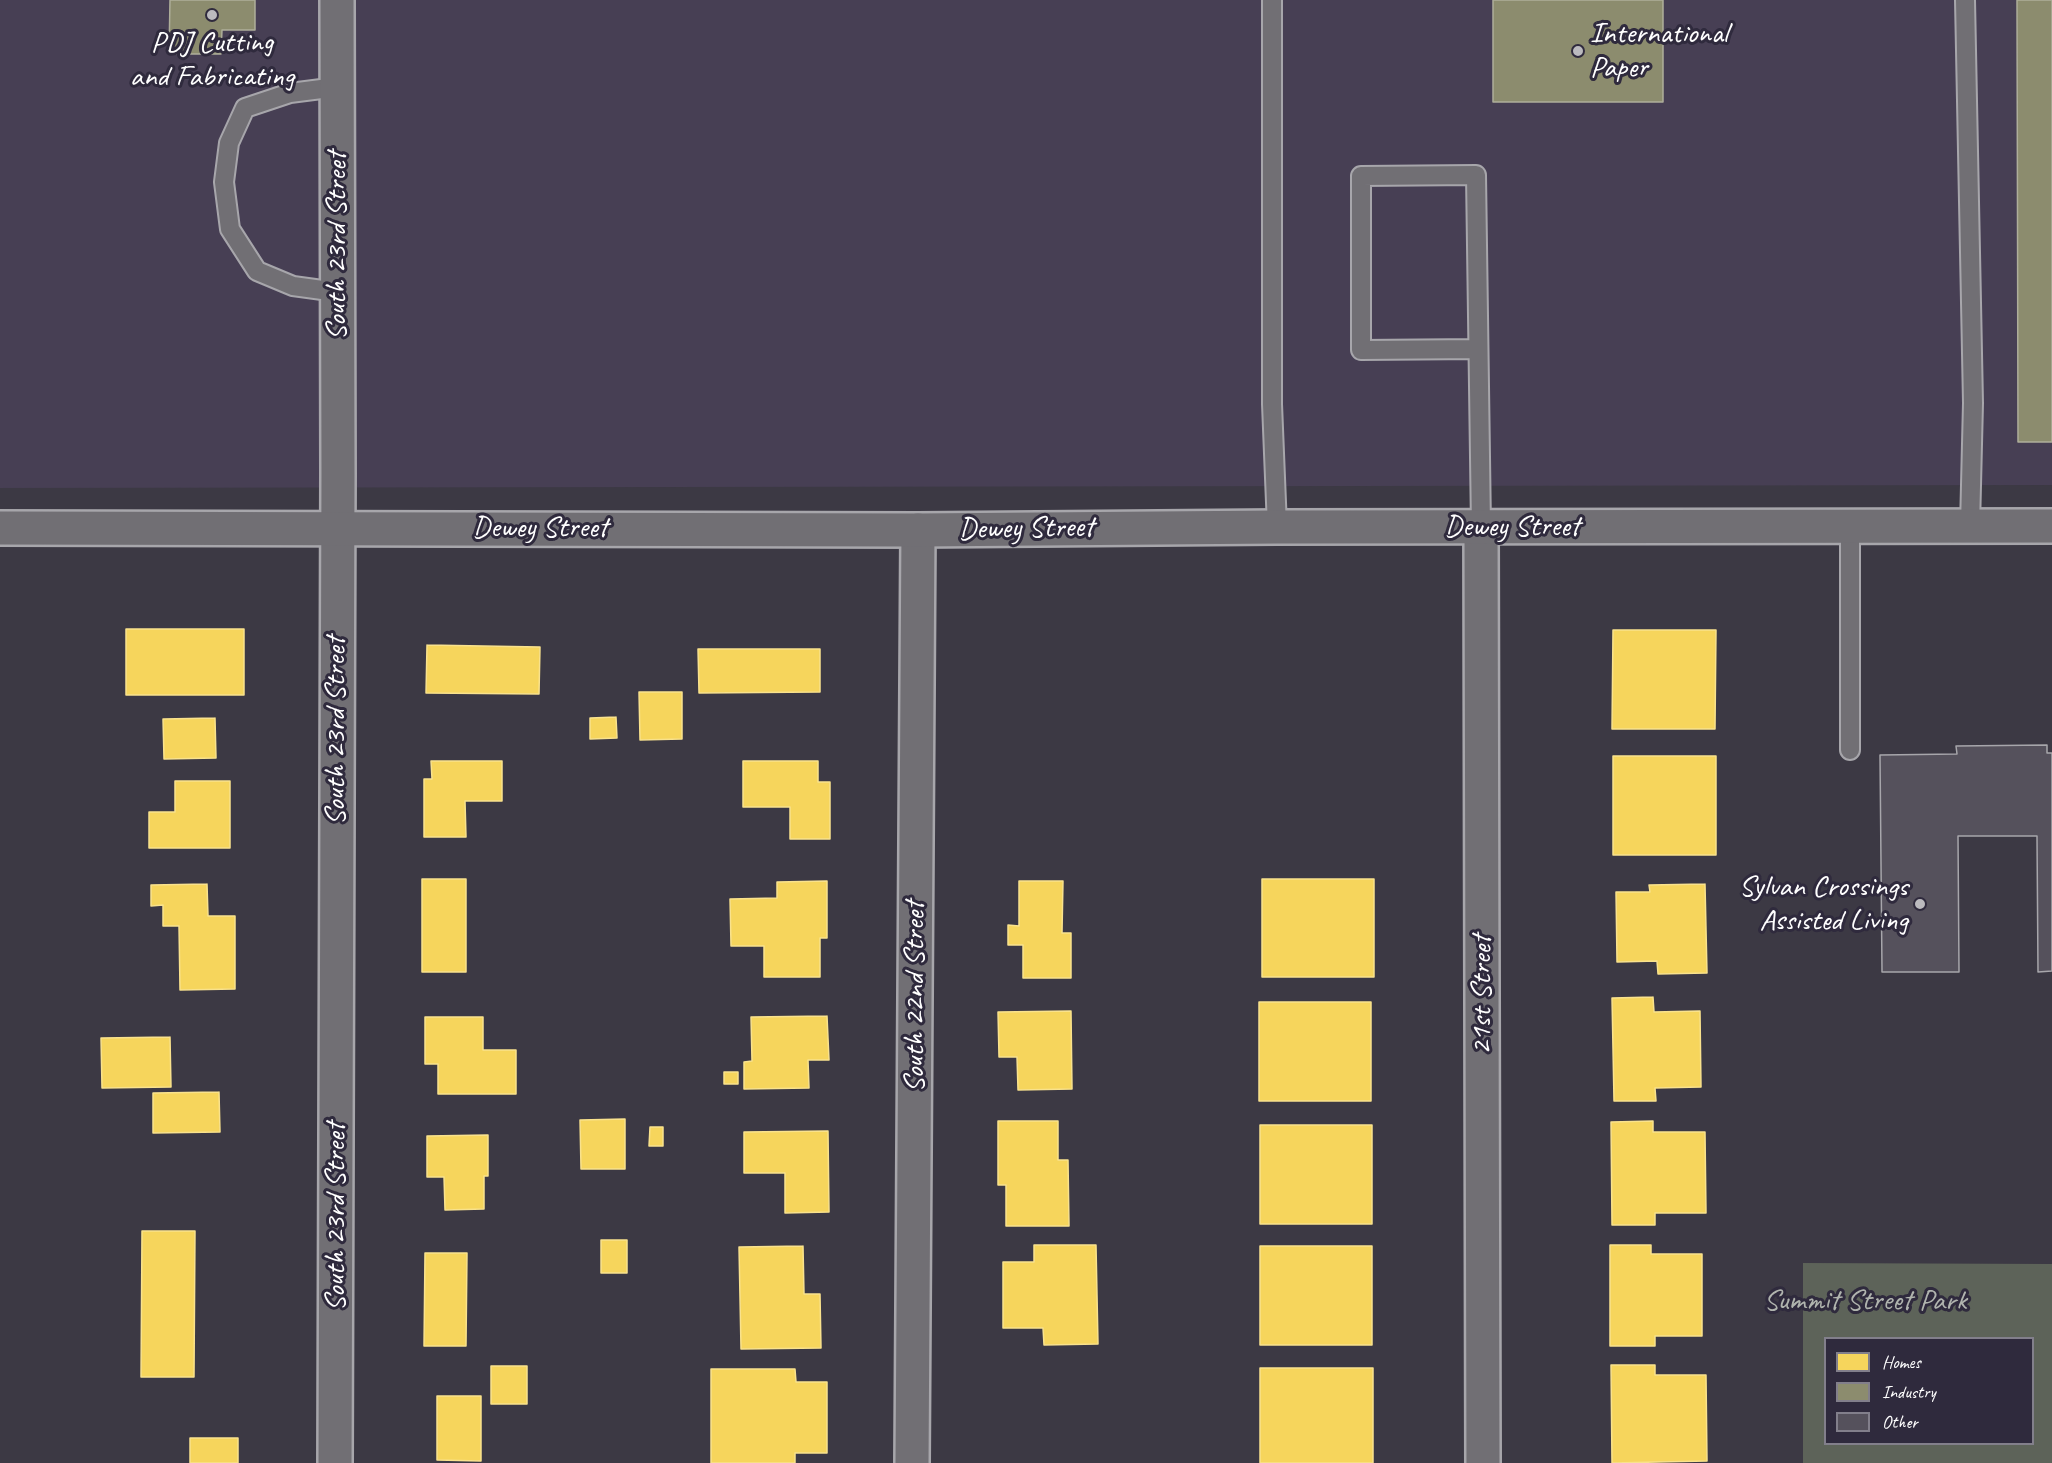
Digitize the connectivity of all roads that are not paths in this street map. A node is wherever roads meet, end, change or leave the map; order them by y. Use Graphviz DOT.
graph roads {
  1 [pos="337,0"];
  2 [pos="1272,0"];
  3 [pos="1965,0"];
  4 [pos="337,87"];
  5 [pos="337,292"];
  6 [pos="1478,349"];
  7 [pos="1850,526"];
  8 [pos="1970,526"];
  9 [pos="2052,526"];
  10 [pos="1276,527"];
  11 [pos="1481,527"];
  12 [pos="0,528"];
  13 [pos="337,528"];
  14 [pos="918,530"];
  15 [pos="1850,750"];
  16 [pos="335,1463"];
  17 [pos="912,1463"];
  18 [pos="1483,1463"];
  1 -- 4 [label="street, South 23rd Street"];
  2 -- 10 [label="lane"];
  3 -- 8 [label="lane"];
  4 -- 5 [label="street, South 23rd Street"];
  4 -- 5 [label="lane"];
  5 -- 13 [label="street, South 23rd Street"];
  6 -- 6 [label="lane"];
  6 -- 11 [label="lane"];
  7 -- 8 [label="street, Dewey Street"];
  7 -- 11 [label="street, Dewey Street"];
  7 -- 15 [label="lane"];
  8 -- 9 [label="street, Dewey Street"];
  10 -- 11 [label="street, Dewey Street"];
  10 -- 14 [label="street, Dewey Street"];
  11 -- 18 [label="street, 21st Street"];
  12 -- 13 [label="street, Dewey Street"];
  13 -- 14 [label="street, Dewey Street"];
  13 -- 16 [label="street, South 23rd Street"];
  14 -- 17 [label="street, South 22nd Street"];
}
